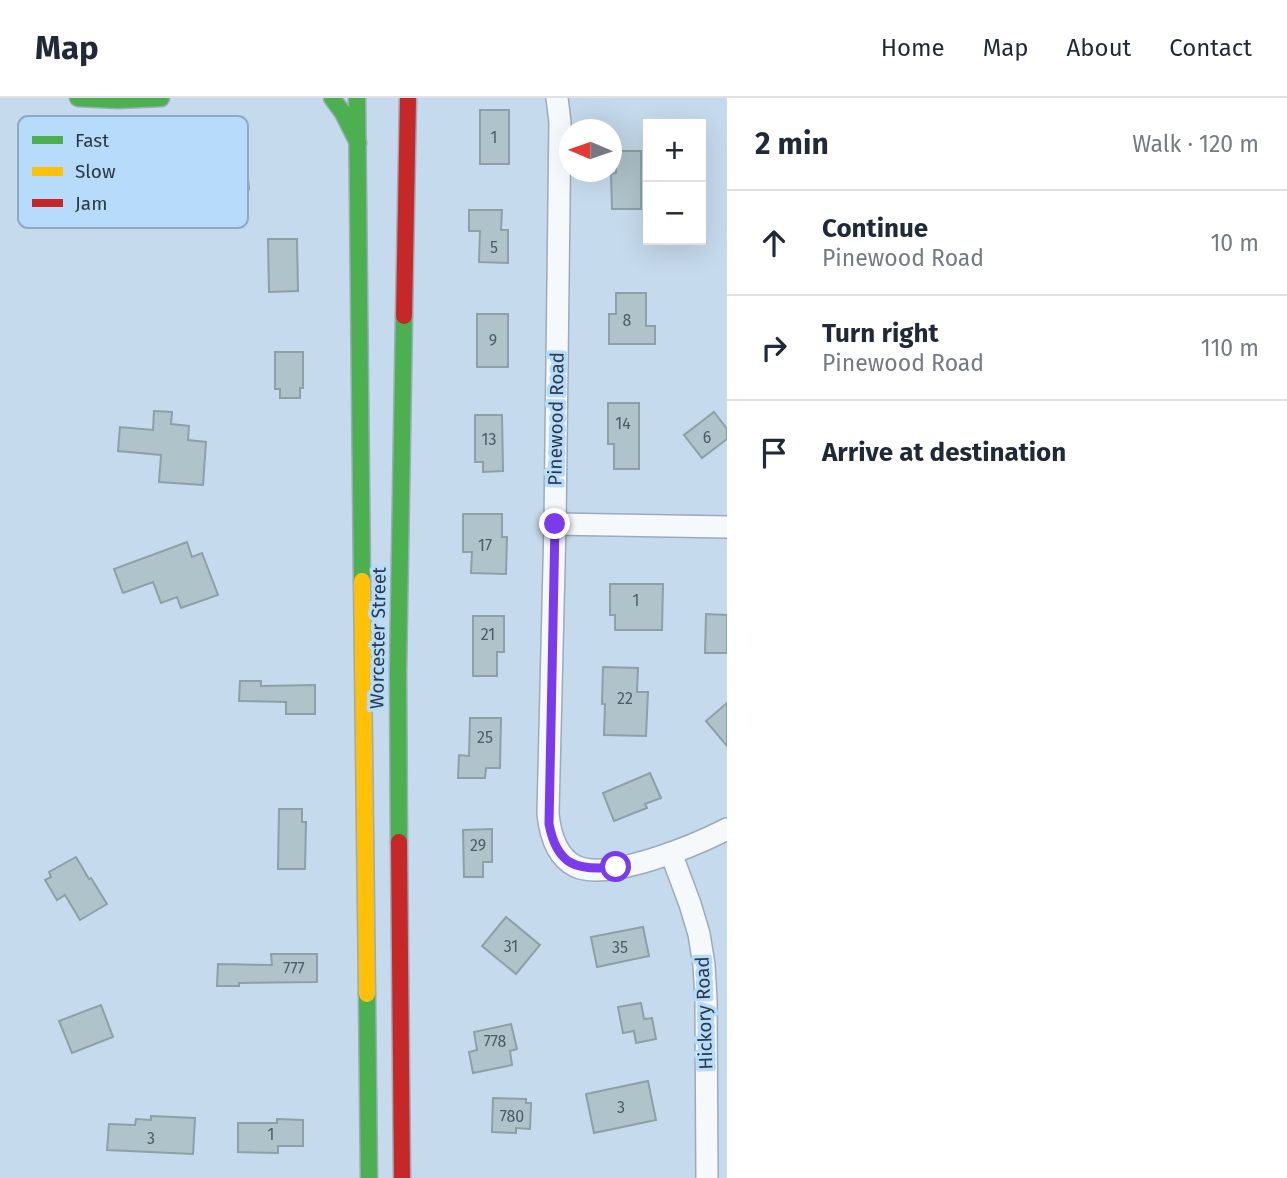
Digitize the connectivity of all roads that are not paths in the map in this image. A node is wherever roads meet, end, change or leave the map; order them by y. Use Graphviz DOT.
graph roads {
  1 [pos="78,98"];
  2 [pos="161,98"];
  3 [pos="332,98"];
  4 [pos="357,98"];
  5 [pos="391,98"];
  6 [pos="408,98"];
  7 [pos="557,98"];
  8 [pos="358,145"];
  9 [pos="407,169"];
  10 [pos="555,524"];
  11 [pos="727,527"];
  12 [pos="727,829"];
  13 [pos="671,853"];
  14 [pos="717,1118"];
  15 [pos="369,1178"];
  16 [pos="402,1178"];
  17 [pos="707,1178"];
  1 -- 2 [label="main road"];
  3 -- 8 [label="main road"];
  4 -- 8 [label="main road, Worcester Street"];
  5 -- 9 [label="main road"];
  6 -- 9 [label="main road, Worcester Street"];
  7 -- 10 [label="street, Pinewood Road"];
  8 -- 15 [label="main road, Worcester Street"];
  9 -- 16 [label="main road, Worcester Street"];
  10 -- 11 [label="street"];
  10 -- 13 [label="street, Pinewood Road"];
  12 -- 13 [label="street, Pinewood Road"];
  13 -- 14 [label="street, Hickory Road"];
  14 -- 17 [label="street, Hickory Road"];
}
